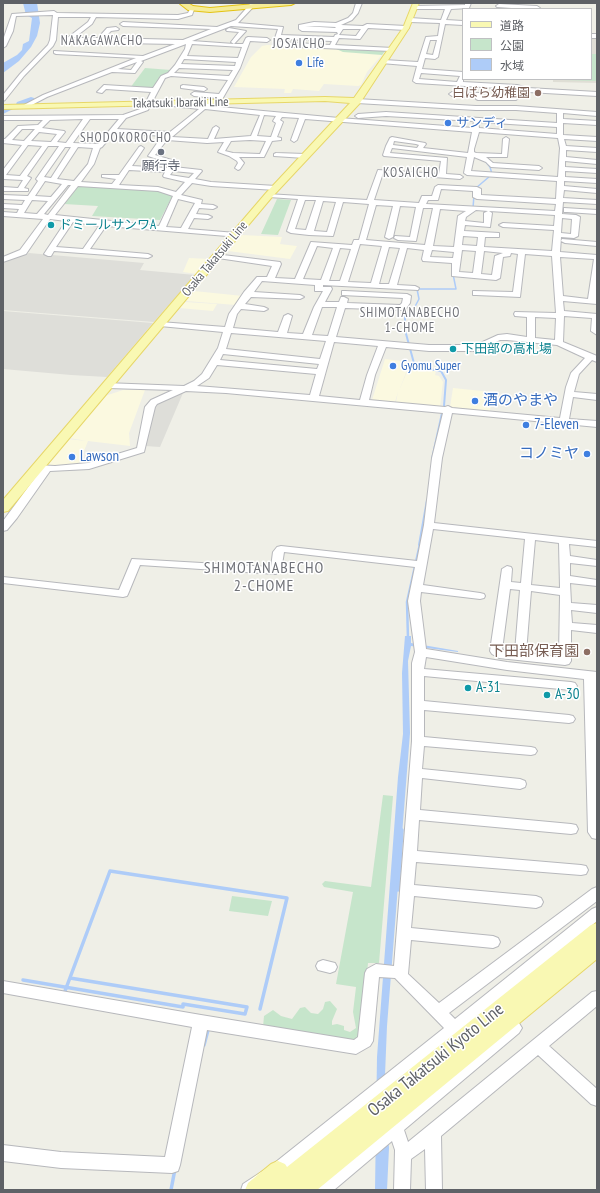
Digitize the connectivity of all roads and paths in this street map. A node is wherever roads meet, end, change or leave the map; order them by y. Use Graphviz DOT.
graph roads {
  1 [pos="183,3"];
  2 [pos="291,3"];
  3 [pos="359,3"];
  4 [pos="252,5"];
  5 [pos="416,5"];
  6 [pos="467,6"];
  7 [pos="499,7"];
  8 [pos="538,7"];
  9 [pos="194,8"];
  10 [pos="449,8"];
  11 [pos="516,8"];
  12 [pos="54,14"];
  13 [pos="95,15"];
  14 [pos="130,16"];
  15 [pos="162,16"];
  16 [pos="178,17"];
  17 [pos="145,18"];
  18 [pos="443,22"];
  19 [pos="462,23"];
  20 [pos="231,24"];
  21 [pos="408,24"];
  22 [pos="140,25"];
  23 [pos="337,25"];
  24 [pos="376,26"];
  25 [pos="156,28"];
  26 [pos="173,28"];
  27 [pos="218,28"];
  28 [pos="116,29"];
  29 [pos="3,30"];
  30 [pos="10,31"];
  31 [pos="363,32"];
  32 [pos="269,33"];
  33 [pos="375,33"];
  34 [pos="67,34"];
  35 [pos="75,34"];
  36 [pos="149,36"];
  37 [pos="169,36"];
  38 [pos="199,36"];
  39 [pos="338,36"];
  40 [pos="215,37"];
  41 [pos="279,37"];
  42 [pos="440,38"];
  43 [pos="234,39"];
  44 [pos="100,40"];
  45 [pos="267,40"];
  46 [pos="143,41"];
  47 [pos="163,42"];
  48 [pos="186,43"];
  49 [pos="276,44"];
  50 [pos="3,46"];
  51 [pos="109,46"];
  52 [pos="245,46"];
  53 [pos="126,47"];
  54 [pos="332,47"];
  55 [pos="391,50"];
  56 [pos="184,54"];
  57 [pos="101,55"];
  58 [pos="424,56"];
  59 [pos="240,58"];
  60 [pos="141,59"];
  61 [pos="383,62"];
  62 [pos="420,64"];
  63 [pos="173,70"];
  64 [pos="110,71"];
  65 [pos="419,71"];
  66 [pos="234,73"];
  67 [pos="462,73"];
  68 [pos="462,76"];
  69 [pos="120,80"];
  70 [pos="185,81"];
  71 [pos="492,82"];
  72 [pos="460,83"];
  73 [pos="480,84"];
  74 [pos="519,88"];
  75 [pos="209,89"];
  76 [pos="156,90"];
  77 [pos="100,92"];
  78 [pos="452,92"];
  79 [pos="597,94"];
  80 [pos="195,95"];
  81 [pos="479,95"];
  82 [pos="3,100"];
  83 [pos="357,101"];
  84 [pos="213,102"];
  85 [pos="157,103"];
  86 [pos="148,104"];
  87 [pos="26,106"];
  88 [pos="3,107"];
  89 [pos="477,108"];
  90 [pos="560,111"];
  91 [pos="198,114"];
  92 [pos="270,114"];
  93 [pos="597,114"];
  94 [pos="280,115"];
  95 [pos="262,116"];
  96 [pos="88,117"];
  97 [pos="124,117"];
  98 [pos="303,117"];
  99 [pos="3,118"];
  100 [pos="48,118"];
  101 [pos="340,119"];
  102 [pos="476,120"];
  103 [pos="560,123"];
  104 [pos="597,123"];
  105 [pos="216,128"];
  106 [pos="39,129"];
  107 [pos="112,130"];
  108 [pos="476,130"];
  109 [pos="167,138"];
  110 [pos="473,138"];
  111 [pos="597,138"];
  112 [pos="144,139"];
  113 [pos="274,139"];
  114 [pos="506,139"];
  115 [pos="228,140"];
  116 [pos="294,140"];
  117 [pos="5,141"];
  118 [pos="209,141"];
  119 [pos="562,142"];
  120 [pos="49,144"];
  121 [pos="69,145"];
  122 [pos="247,145"];
  123 [pos="24,146"];
  124 [pos="97,147"];
  125 [pos="3,148"];
  126 [pos="141,148"];
  127 [pos="200,150"];
  128 [pos="597,150"];
  129 [pos="284,151"];
  130 [pos="233,155"];
  131 [pos="473,155"];
  132 [pos="150,156"];
  133 [pos="305,156"];
  134 [pos="134,157"];
  135 [pos="12,159"];
  136 [pos="562,159"];
  137 [pos="416,162"];
  138 [pos="597,162"];
  139 [pos="3,164"];
  140 [pos="205,164"];
  141 [pos="398,164"];
  142 [pos="48,166"];
  143 [pos="61,167"];
  144 [pos="433,167"];
  145 [pos="127,168"];
  146 [pos="238,168"];
  147 [pos="539,168"];
  148 [pos="170,169"];
  149 [pos="561,169"];
  150 [pos="198,171"];
  151 [pos="597,171"];
  152 [pos="4,174"];
  153 [pos="104,176"];
  154 [pos="442,176"];
  155 [pos="121,177"];
  156 [pos="460,177"];
  157 [pos="23,178"];
  158 [pos="43,179"];
  159 [pos="560,179"];
  160 [pos="53,180"];
  161 [pos="190,180"];
  162 [pos="597,181"];
  163 [pos="67,182"];
  164 [pos="77,184"];
  165 [pos="114,188"];
  166 [pos="560,188"];
  167 [pos="3,189"];
  168 [pos="597,191"];
  169 [pos="272,192"];
  170 [pos="520,194"];
  171 [pos="177,196"];
  172 [pos="3,197"];
  173 [pos="30,198"];
  174 [pos="302,198"];
  175 [pos="53,199"];
  176 [pos="320,199"];
  177 [pos="340,200"];
  178 [pos="372,202"];
  179 [pos="597,202"];
  180 [pos="397,204"];
  181 [pos="3,206"];
  182 [pos="198,206"];
  183 [pos="421,206"];
  184 [pos="25,207"];
  185 [pos="213,207"];
  186 [pos="437,207"];
  187 [pos="473,208"];
  188 [pos="559,208"];
  189 [pos="597,212"];
  190 [pos="488,213"];
  191 [pos="3,214"];
  192 [pos="19,215"];
  193 [pos="38,216"];
  194 [pos="192,216"];
  195 [pos="49,217"];
  196 [pos="208,217"];
  197 [pos="71,220"];
  198 [pos="461,223"];
  199 [pos="104,224"];
  200 [pos="502,225"];
  201 [pos="514,225"];
  202 [pos="204,226"];
  203 [pos="162,228"];
  204 [pos="185,228"];
  205 [pos="309,233"];
  206 [pos="459,233"];
  207 [pos="236,234"];
  208 [pos="513,234"];
  209 [pos="482,235"];
  210 [pos="557,235"];
  211 [pos="496,236"];
  212 [pos="388,241"];
  213 [pos="360,242"];
  214 [pos="597,244"];
  215 [pos="337,246"];
  216 [pos="404,246"];
  217 [pos="428,248"];
  218 [pos="506,248"];
  219 [pos="458,249"];
  220 [pos="481,249"];
  221 [pos="85,251"];
  222 [pos="522,251"];
  223 [pos="556,255"];
  224 [pos="148,256"];
  225 [pos="218,256"];
  226 [pos="597,259"];
  227 [pos="3,260"];
  228 [pos="456,261"];
  229 [pos="597,264"];
  230 [pos="477,276"];
  231 [pos="596,276"];
  232 [pos="270,279"];
  233 [pos="298,281"];
  234 [pos="321,283"];
  235 [pos="374,286"];
  236 [pos="345,287"];
  237 [pos="392,287"];
  238 [pos="415,288"];
  239 [pos="595,289"];
  240 [pos="476,293"];
  241 [pos="247,294"];
  242 [pos="300,297"];
  243 [pos="559,298"];
  244 [pos="595,302"];
  245 [pos="320,304"];
  246 [pos="342,305"];
  247 [pos="238,306"];
  248 [pos="264,309"];
  249 [pos="518,314"];
  250 [pos="531,315"];
  251 [pos="560,315"];
  252 [pos="288,316"];
  253 [pos="597,316"];
  254 [pos="160,324"];
  255 [pos="229,330"];
  256 [pos="597,332"];
  257 [pos="282,334"];
  258 [pos="307,336"];
  259 [pos="332,339"];
  260 [pos="531,340"];
  261 [pos="559,343"];
  262 [pos="383,344"];
  263 [pos="220,351"];
  264 [pos="593,358"];
  265 [pos="215,362"];
  266 [pos="323,362"];
  267 [pos="321,372"];
  268 [pos="108,385"];
  269 [pos="186,388"];
  270 [pos="568,394"];
  271 [pos="314,397"];
  272 [pos="597,397"];
  273 [pos="364,402"];
  274 [pos="448,410"];
  275 [pos="564,420"];
  276 [pos="597,424"];
  277 [pos="43,468"];
  278 [pos="3,508"];
  279 [pos="429,524"];
  280 [pos="3,528"];
  281 [pos="530,536"];
  282 [pos="564,540"];
  283 [pos="597,544"];
  284 [pos="564,558"];
  285 [pos="597,562"];
  286 [pos="417,564"];
  287 [pos="507,569"];
  288 [pos="565,579"];
  289 [pos="3,580"];
  290 [pos="597,584"];
  291 [pos="505,585"];
  292 [pos="526,587"];
  293 [pos="417,588"];
  294 [pos="565,592"];
  295 [pos="480,596"];
  296 [pos="566,606"];
  297 [pos="597,609"];
  298 [pos="566,626"];
  299 [pos="597,629"];
  300 [pos="421,648"];
  301 [pos="520,656"];
  302 [pos="418,672"];
  303 [pos="594,676"];
  304 [pos="571,686"];
  305 [pos="418,705"];
  306 [pos="594,715"];
  307 [pos="569,719"];
  308 [pos="594,738"];
  309 [pos="418,741"];
  310 [pos="531,751"];
  311 [pos="416,773"];
  312 [pos="595,781"];
  313 [pos="520,784"];
  314 [pos="596,810"];
  315 [pos="412,814"];
  316 [pos="571,829"];
  317 [pos="597,834"];
  318 [pos="410,856"];
  319 [pos="580,870"];
  320 [pos="407,890"];
  321 [pos="597,893"];
  322 [pos="536,902"];
  323 [pos="597,912"];
  324 [pos="597,930"];
  325 [pos="404,933"];
  326 [pos="493,942"];
  327 [pos="597,948"];
  328 [pos="597,958"];
  329 [pos="401,973"];
  330 [pos="3,987"];
  331 [pos="597,997"];
  332 [pos="439,1012"];
  333 [pos="201,1022"];
  334 [pos="454,1028"];
  335 [pos="539,1046"];
  336 [pos="597,1100"];
  337 [pos="395,1128"];
  338 [pos="433,1133"];
  339 [pos="403,1150"];
  340 [pos="3,1153"];
  341 [pos="277,1181"];
  342 [pos="249,1190"];
  343 [pos="256,1190"];
  344 [pos="301,1190"];
  345 [pos="321,1190"];
  346 [pos="402,1190"];
  347 [pos="434,1190"];
  1 -- 9 [label="highway"];
  2 -- 4 [label="highway"];
  3 -- 23 [label="street"];
  4 -- 9 [label="highway"];
  4 -- 20 [label="street"];
  5 -- 10 [label="street"];
  5 -- 21 [label="main road, Osaka Takatsuki Line"];
  6 -- 10 [label="street"];
  7 -- 11 [label="street"];
  8 -- 11 [label="street"];
  9 -- 16 [label="street"];
  10 -- 18 [label="street"];
  12 -- 13 [label="street"];
  12 -- 30 [label="street"];
  12 -- 82 [label="street"];
  13 -- 14 [label="street"];
  13 -- 35 [label="street"];
  14 -- 15 [label="street"];
  14 -- 22 [label="street"];
  15 -- 16 [label="street"];
  15 -- 25 [label="street"];
  16 -- 26 [label="street"];
  17 -- 22 [label="street"];
  18 -- 19 [label="street"];
  18 -- 21 [label="street"];
  18 -- 42 [label="street"];
  20 -- 27 [label="street"];
  20 -- 41 [label="street"];
  21 -- 24 [label="street"];
  21 -- 55 [label="main road, Osaka Takatsuki Line"];
  22 -- 25 [label="street"];
  23 -- 23 [label="street"];
  24 -- 31 [label="street"];
  24 -- 33 [label="street"];
  25 -- 26 [label="street"];
  26 -- 27 [label="street"];
  27 -- 38 [label="street"];
  27 -- 43 [label="street"];
  28 -- 44 [label="street"];
  29 -- 30 [label="street"];
  30 -- 50 [label="street"];
  31 -- 39 [label="street"];
  31 -- 39 [label="street"];
  32 -- 45 [label="street"];
  34 -- 35 [label="street"];
  35 -- 44 [label="street"];
  36 -- 46 [label="street"];
  37 -- 47 [label="street"];
  38 -- 40 [label="street"];
  38 -- 48 [label="street"];
  39 -- 41 [label="street"];
  39 -- 54 [label="street"];
  41 -- 49 [label="street"];
  42 -- 58 [label="street"];
  42 -- 58 [label="street"];
  44 -- 51 [label="street"];
  45 -- 49 [label="street"];
  45 -- 52 [label="street"];
  46 -- 47 [label="street"];
  46 -- 51 [label="street"];
  47 -- 48 [label="street"];
  48 -- 52 [label="street"];
  48 -- 56 [label="street"];
  48 -- 60 [label="street"];
  49 -- 54 [label="street"];
  51 -- 53 [label="street"];
  51 -- 57 [label="street"];
  51 -- 57 [label="street"];
  52 -- 59 [label="street"];
  54 -- 55 [label="street"];
  55 -- 61 [label="main road, Osaka Takatsuki Line"];
  56 -- 59 [label="street"];
  56 -- 63 [label="street"];
  57 -- 60 [label="street"];
  58 -- 62 [label="street"];
  59 -- 66 [label="street"];
  60 -- 64 [label="street"];
  60 -- 69 [label="street"];
  61 -- 62 [label="street"];
  61 -- 83 [label="main road, Osaka Takatsuki Line"];
  62 -- 65 [label="street"];
  63 -- 66 [label="street"];
  63 -- 66 [label="street"];
  63 -- 76 [label="street"];
  64 -- 69 [label="street"];
  64 -- 87 [label="street"];
  65 -- 67 [label="street"];
  65 -- 72 [label="street"];
  66 -- 84 [label="street"];
  68 -- 72 [label="street"];
  69 -- 76 [label="street"];
  69 -- 77 [label="street"];
  70 -- 80 [label="street"];
  71 -- 73 [label="street"];
  71 -- 74 [label="street"];
  72 -- 73 [label="street"];
  73 -- 81 [label="street"];
  74 -- 79 [label="street"];
  74 -- 81 [label="street"];
  75 -- 80 [label="street"];
  76 -- 86 [label="street"];
  78 -- 81 [label="street"];
  80 -- 84 [label="main road, Takatsuki Ibaraki Line"];
  80 -- 84 [label="street"];
  80 -- 85 [label="main road, Takatsuki Ibaraki Line"];
  81 -- 89 [label="street"];
  83 -- 84 [label="main road, Takatsuki Ibaraki Line"];
  83 -- 89 [label="street"];
  83 -- 101 [label="main road, Osaka Takatsuki Line"];
  84 -- 85 [label="street"];
  84 -- 91 [label="street"];
  84 -- 92 [label="street"];
  85 -- 86 [label="main road, Takatsuki Ibaraki Line"];
  86 -- 87 [label="main road, Takatsuki Ibaraki Line"];
  86 -- 97 [label="street"];
  87 -- 88 [label="main road, Takatsuki Ibaraki Line"];
  89 -- 90 [label="street"];
  89 -- 102 [label="street"];
  90 -- 93 [label="street"];
  90 -- 103 [label="street"];
  91 -- 95 [label="street"];
  91 -- 109 [label="street"];
  92 -- 94 [label="street"];
  92 -- 95 [label="street"];
  94 -- 98 [label="street"];
  94 -- 113 [label="street"];
  95 -- 122 [label="street"];
  96 -- 97 [label="street"];
  96 -- 100 [label="street"];
  96 -- 121 [label="street"];
  97 -- 107 [label="street"];
  98 -- 101 [label="street"];
  98 -- 116 [label="street"];
  99 -- 100 [label="street"];
  100 -- 106 [label="street"];
  101 -- 102 [label="street"];
  101 -- 108 [label="street"];
  101 -- 133 [label="main road, Osaka Takatsuki Line"];
  102 -- 103 [label="street"];
  102 -- 108 [label="street"];
  103 -- 104 [label="street"];
  103 -- 119 [label="street"];
  105 -- 118 [label="street"];
  106 -- 117 [label="street"];
  106 -- 120 [label="street"];
  106 -- 123 [label="street"];
  107 -- 109 [label="street"];
  107 -- 124 [label="street"];
  108 -- 110 [label="street"];
  108 -- 119 [label="street"];
  109 -- 112 [label="street"];
  109 -- 118 [label="street"];
  109 -- 132 [label="street"];
  110 -- 114 [label="street"];
  110 -- 131 [label="street"];
  111 -- 119 [label="street"];
  113 -- 122 [label="street"];
  113 -- 122 [label="street"];
  114 -- 119 [label="street"];
  114 -- 131 [label="street"];
  115 -- 118 [label="street"];
  115 -- 122 [label="street"];
  115 -- 130 [label="street"];
  117 -- 123 [label="street"];
  118 -- 127 [label="street"];
  119 -- 128 [label="street"];
  119 -- 136 [label="street"];
  120 -- 121 [label="street"];
  120 -- 123 [label="street"];
  120 -- 157 [label="street"];
  121 -- 124 [label="street"];
  121 -- 142 [label="street"];
  121 -- 143 [label="street"];
  122 -- 130 [label="street"];
  123 -- 125 [label="street"];
  123 -- 135 [label="street"];
  124 -- 164 [label="street"];
  126 -- 134 [label="street"];
  129 -- 133 [label="street"];
  130 -- 146 [label="street"];
  131 -- 137 [label="street"];
  131 -- 147 [label="street"];
  131 -- 159 [label="street"];
  132 -- 134 [label="street"];
  132 -- 148 [label="street"];
  133 -- 169 [label="main road, Osaka Takatsuki Line"];
  134 -- 145 [label="street"];
  135 -- 139 [label="street"];
  135 -- 152 [label="street"];
  136 -- 138 [label="street"];
  136 -- 149 [label="street"];
  137 -- 141 [label="street"];
  137 -- 141 [label="street"];
  137 -- 141 [label="street"];
  137 -- 144 [label="street"];
  137 -- 144 [label="street"];
  140 -- 150 [label="street"];
  141 -- 178 [label="street"];
  142 -- 143 [label="street"];
  142 -- 158 [label="street"];
  143 -- 160 [label="street"];
  144 -- 154 [label="street"];
  144 -- 154 [label="street"];
  145 -- 148 [label="street"];
  145 -- 155 [label="street"];
  148 -- 150 [label="street"];
  148 -- 161 [label="street"];
  149 -- 151 [label="street"];
  149 -- 159 [label="street"];
  150 -- 161 [label="street"];
  152 -- 157 [label="street"];
  153 -- 155 [label="street"];
  154 -- 156 [label="street"];
  155 -- 165 [label="street"];
  157 -- 167 [label="street"];
  158 -- 160 [label="street"];
  158 -- 173 [label="street"];
  159 -- 162 [label="street"];
  159 -- 166 [label="street"];
  160 -- 163 [label="street"];
  161 -- 169 [label="street"];
  161 -- 171 [label="street"];
  163 -- 164 [label="street"];
  163 -- 175 [label="street"];
  164 -- 165 [label="street"];
  164 -- 195 [label="street"];
  165 -- 171 [label="street"];
  166 -- 168 [label="street"];
  166 -- 188 [label="street"];
  169 -- 174 [label="street"];
  169 -- 207 [label="main road, Osaka Takatsuki Line"];
  170 -- 188 [label="street"];
  171 -- 182 [label="street"];
  171 -- 203 [label="street"];
  172 -- 173 [label="street"];
  173 -- 175 [label="street"];
  173 -- 184 [label="street"];
  174 -- 176 [label="street"];
  174 -- 205 [label="street"];
  175 -- 193 [label="street"];
  176 -- 177 [label="street"];
  176 -- 205 [label="street"];
  177 -- 178 [label="street"];
  177 -- 205 [label="street"];
  178 -- 180 [label="street"];
  178 -- 213 [label="street"];
  179 -- 188 [label="street"];
  180 -- 183 [label="street"];
  180 -- 212 [label="street"];
  181 -- 184 [label="street"];
  182 -- 185 [label="street"];
  182 -- 194 [label="street"];
  183 -- 186 [label="street"];
  183 -- 188 [label="street"];
  183 -- 212 [label="street"];
  184 -- 192 [label="street"];
  186 -- 187 [label="street"];
  186 -- 217 [label="street"];
  187 -- 188 [label="street"];
  187 -- 190 [label="street"];
  187 -- 198 [label="street"];
  188 -- 189 [label="street"];
  188 -- 190 [label="street"];
  188 -- 210 [label="street"];
  188 -- 210 [label="street"];
  190 -- 198 [label="street"];
  191 -- 192 [label="street"];
  192 -- 193 [label="street"];
  193 -- 195 [label="street"];
  194 -- 196 [label="street"];
  194 -- 204 [label="street"];
  195 -- 197 [label="street"];
  195 -- 227 [label="street"];
  197 -- 199 [label="street"];
  197 -- 221 [label="street"];
  198 -- 206 [label="street"];
  199 -- 203 [label="street"];
  199 -- 221 [label="street"];
  200 -- 201 [label="street"];
  201 -- 208 [label="street"];
  201 -- 210 [label="street"];
  202 -- 204 [label="street"];
  203 -- 204 [label="street"];
  204 -- 207 [label="street"];
  206 -- 209 [label="street"];
  206 -- 219 [label="street"];
  207 -- 225 [label="main road, Osaka Takatsuki Line"];
  209 -- 211 [label="street"];
  209 -- 220 [label="street"];
  210 -- 214 [label="street"];
  210 -- 223 [label="street"];
  212 -- 213 [label="street"];
  212 -- 216 [label="street"];
  212 -- 235 [label="street"];
  213 -- 215 [label="street"];
  213 -- 236 [label="street"];
  215 -- 233 [label="street"];
  215 -- 234 [label="street"];
  216 -- 217 [label="street"];
  216 -- 237 [label="street"];
  217 -- 219 [label="street"];
  217 -- 228 [label="street"];
  218 -- 220 [label="street"];
  218 -- 222 [label="street"];
  218 -- 230 [label="street"];
  219 -- 220 [label="street"];
  219 -- 228 [label="street"];
  220 -- 230 [label="street"];
  221 -- 224 [label="street"];
  222 -- 223 [label="street"];
  222 -- 240 [label="street"];
  223 -- 226 [label="street"];
  223 -- 243 [label="street"];
  225 -- 232 [label="street"];
  225 -- 254 [label="main road, Osaka Takatsuki Line"];
  226 -- 229 [label="street"];
  228 -- 230 [label="street"];
  229 -- 231 [label="street"];
  231 -- 239 [label="street"];
  232 -- 233 [label="street"];
  232 -- 241 [label="street"];
  233 -- 234 [label="street"];
  234 -- 236 [label="street"];
  234 -- 245 [label="street"];
  235 -- 236 [label="street"];
  235 -- 237 [label="street"];
  236 -- 246 [label="street"];
  236 -- 246 [label="street"];
  237 -- 238 [label="street"];
  239 -- 244 [label="street"];
  241 -- 242 [label="street"];
  241 -- 247 [label="street"];
  243 -- 244 [label="street"];
  243 -- 251 [label="street"];
  245 -- 246 [label="street"];
  245 -- 258 [label="street"];
  246 -- 259 [label="street"];
  247 -- 248 [label="street"];
  247 -- 255 [label="street"];
  249 -- 250 [label="street"];
  250 -- 251 [label="street"];
  250 -- 260 [label="street"];
  251 -- 253 [label="street"];
  251 -- 261 [label="street"];
  252 -- 257 [label="street"];
  253 -- 256 [label="street"];
  254 -- 255 [label="street"];
  254 -- 268 [label="main road, Osaka Takatsuki Line"];
  255 -- 257 [label="street"];
  255 -- 263 [label="street"];
  257 -- 258 [label="street"];
  258 -- 259 [label="street"];
  259 -- 262 [label="street"];
  259 -- 266 [label="street"];
  260 -- 261 [label="street"];
  260 -- 262 [label="street"];
  261 -- 264 [label="street"];
  262 -- 273 [label="street"];
  263 -- 265 [label="street"];
  263 -- 266 [label="street"];
  264 -- 270 [label="street"];
  265 -- 267 [label="street"];
  265 -- 269 [label="street"];
  266 -- 267 [label="street"];
  267 -- 271 [label="street"];
  268 -- 269 [label="street"];
  268 -- 277 [label="main road, Osaka Takatsuki Line"];
  269 -- 271 [label="street"];
  269 -- 277 [label="street"];
  270 -- 272 [label="street"];
  270 -- 275 [label="street"];
  271 -- 273 [label="street"];
  273 -- 274 [label="street"];
  274 -- 275 [label="street"];
  274 -- 279 [label="street"];
  275 -- 276 [label="street"];
  277 -- 278 [label="main road, Osaka Takatsuki Line"];
  277 -- 280 [label="street"];
  279 -- 281 [label="street"];
  279 -- 286 [label="street"];
  281 -- 282 [label="street"];
  281 -- 292 [label="street"];
  282 -- 283 [label="street"];
  282 -- 284 [label="street"];
  284 -- 285 [label="street"];
  284 -- 288 [label="street"];
  286 -- 289 [label="street"];
  286 -- 293 [label="street"];
  287 -- 291 [label="street"];
  288 -- 290 [label="street"];
  288 -- 294 [label="street"];
  291 -- 292 [label="street"];
  291 -- 301 [label="street"];
  292 -- 294 [label="street"];
  292 -- 301 [label="street"];
  293 -- 295 [label="street"];
  293 -- 300 [label="street"];
  294 -- 296 [label="street"];
  296 -- 297 [label="street"];
  296 -- 298 [label="street"];
  298 -- 299 [label="street"];
  298 -- 301 [label="street"];
  300 -- 302 [label="street"];
  300 -- 303 [label="street"];
  302 -- 304 [label="street"];
  302 -- 305 [label="street"];
  303 -- 306 [label="street"];
  305 -- 307 [label="street"];
  305 -- 309 [label="street"];
  306 -- 308 [label="street"];
  308 -- 312 [label="street"];
  309 -- 310 [label="street"];
  309 -- 311 [label="street"];
  311 -- 313 [label="street"];
  311 -- 315 [label="street"];
  312 -- 314 [label="street"];
  314 -- 317 [label="street"];
  315 -- 316 [label="street"];
  315 -- 318 [label="street"];
  318 -- 319 [label="street"];
  318 -- 320 [label="street"];
  320 -- 322 [label="street"];
  320 -- 325 [label="street"];
  321 -- 332 [label="street"];
  323 -- 334 [label="street"];
  324 -- 341 [label="main road, Osaka Takatsuki Kyoto Line"];
  325 -- 326 [label="street"];
  325 -- 329 [label="street"];
  327 -- 344 [label="main road, Osaka Takatsuki Kyoto Line"];
  328 -- 337 [label="street"];
  329 -- 332 [label="street"];
  329 -- 333 [label="street"];
  330 -- 333 [label="street"];
  331 -- 335 [label="street"];
  332 -- 334 [label="street"];
  333 -- 340 [label="street"];
  334 -- 341 [label="street"];
  335 -- 336 [label="street"];
  335 -- 338 [label="street"];
  337 -- 339 [label="street"];
  337 -- 345 [label="street"];
  338 -- 339 [label="street"];
  338 -- 347 [label="street"];
  339 -- 346 [label="street"];
  341 -- 342 [label="street"];
  341 -- 343 [label="main road, Osaka Takatsuki Kyoto Line"];
}
